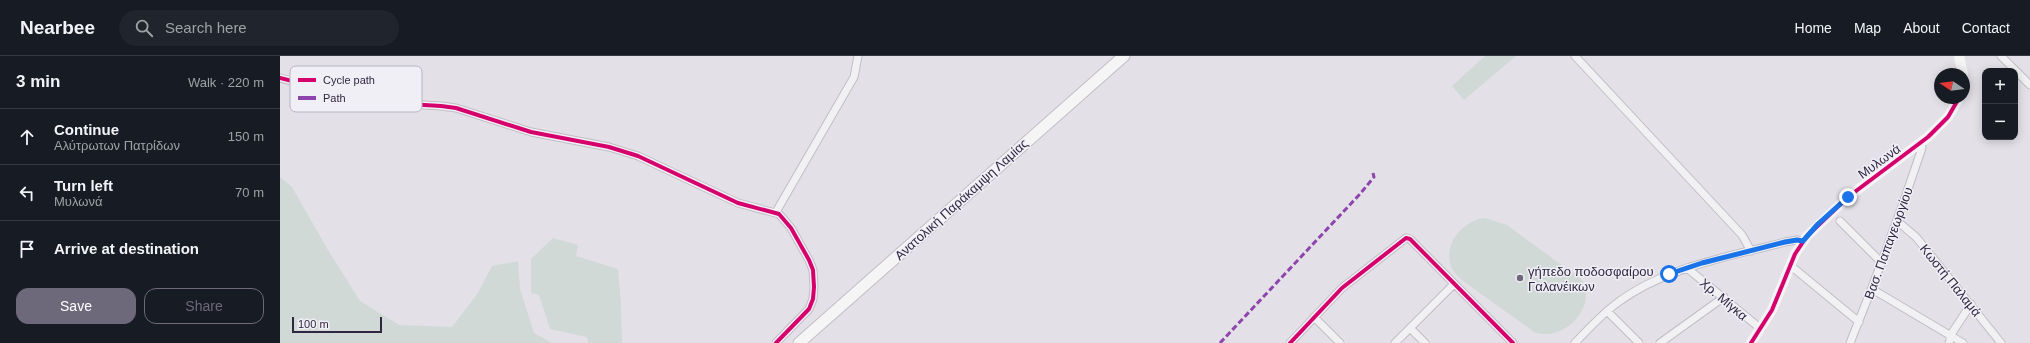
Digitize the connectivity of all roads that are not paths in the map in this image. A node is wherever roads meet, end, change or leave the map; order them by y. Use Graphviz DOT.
graph roads {
  1 [pos="858,56"];
  2 [pos="1124,56"];
  3 [pos="1575,56"];
  4 [pos="1959,56"];
  5 [pos="2001,56"];
  6 [pos="1962,68"];
  7 [pos="280,78"];
  8 [pos="290,81"];
  9 [pos="2030,85"];
  10 [pos="1955,104"];
  11 [pos="422,105"];
  12 [pos="1921,143"];
  13 [pos="776,212"];
  14 [pos="1840,221"];
  15 [pos="1897,221"];
  16 [pos="1803,241"];
  17 [pos="1751,251"];
  18 [pos="1882,263"];
  19 [pos="1791,266"];
  20 [pos="1687,268"];
  21 [pos="1454,284"];
  22 [pos="1872,289"];
  23 [pos="1724,297"];
  24 [pos="1971,304"];
  25 [pos="1607,311"];
  26 [pos="1314,317"];
  27 [pos="1858,322"];
  28 [pos="1410,328"];
  29 [pos="1761,329"];
  30 [pos="1950,340"];
  31 [pos="1997,342"];
  32 [pos="776,343"];
  33 [pos="799,343"];
  34 [pos="1290,343"];
  35 [pos="1340,343"];
  36 [pos="1395,343"];
  37 [pos="1424,343"];
  38 [pos="1513,343"];
  39 [pos="1575,343"];
  40 [pos="1639,343"];
  41 [pos="1660,343"];
  42 [pos="1751,343"];
  43 [pos="1850,343"];
  44 [pos="1963,343"];
  1 -- 13 [label="street"];
  2 -- 33 [label="main road, Ανατολική Παράκαμψη Λαμίας"];
  3 -- 17 [label="street"];
  4 -- 6 [label="street"];
  5 -- 9 [label="street"];
  7 -- 8 [label="street"];
  10 -- 12 [label="street, Μυλωνά"];
  11 -- 13 [label="street"];
  12 -- 15 [label="street, Βασ. Παπαγεωργίου"];
  12 -- 16 [label="street, Μυλωνά"];
  13 -- 32 [label="street"];
  14 -- 18 [label="street"];
  15 -- 18 [label="street, Βασ. Παπαγεωργίου"];
  15 -- 24 [label="street, Κωστή Παλαμά"];
  16 -- 17 [label="street"];
  16 -- 19 [label="street, Μυλωνά"];
  17 -- 20 [label="street"];
  18 -- 22 [label="street, Βασ. Παπαγεωργίου"];
  19 -- 27 [label="street"];
  19 -- 29 [label="street, Μυλωνά"];
  20 -- 23 [label="street, Χρ. Μίγκα"];
  20 -- 25 [label="street"];
  21 -- 26 [label="street"];
  21 -- 28 [label="street"];
  21 -- 38 [label="street"];
  22 -- 27 [label="street, Βασ. Παπαγεωργίου"];
  22 -- 30 [label="street"];
  23 -- 29 [label="street, Χρ. Μίγκα"];
  23 -- 41 [label="street"];
  24 -- 30 [label="street"];
  24 -- 31 [label="street, Κωστή Παλαμά"];
  25 -- 39 [label="street"];
  25 -- 40 [label="street"];
  26 -- 34 [label="street"];
  26 -- 35 [label="street"];
  27 -- 43 [label="street, Βασ. Παπαγεωργίου"];
  28 -- 36 [label="street"];
  28 -- 37 [label="street"];
  29 -- 42 [label="street, Μυλωνά"];
  30 -- 44 [label="street"];
}
